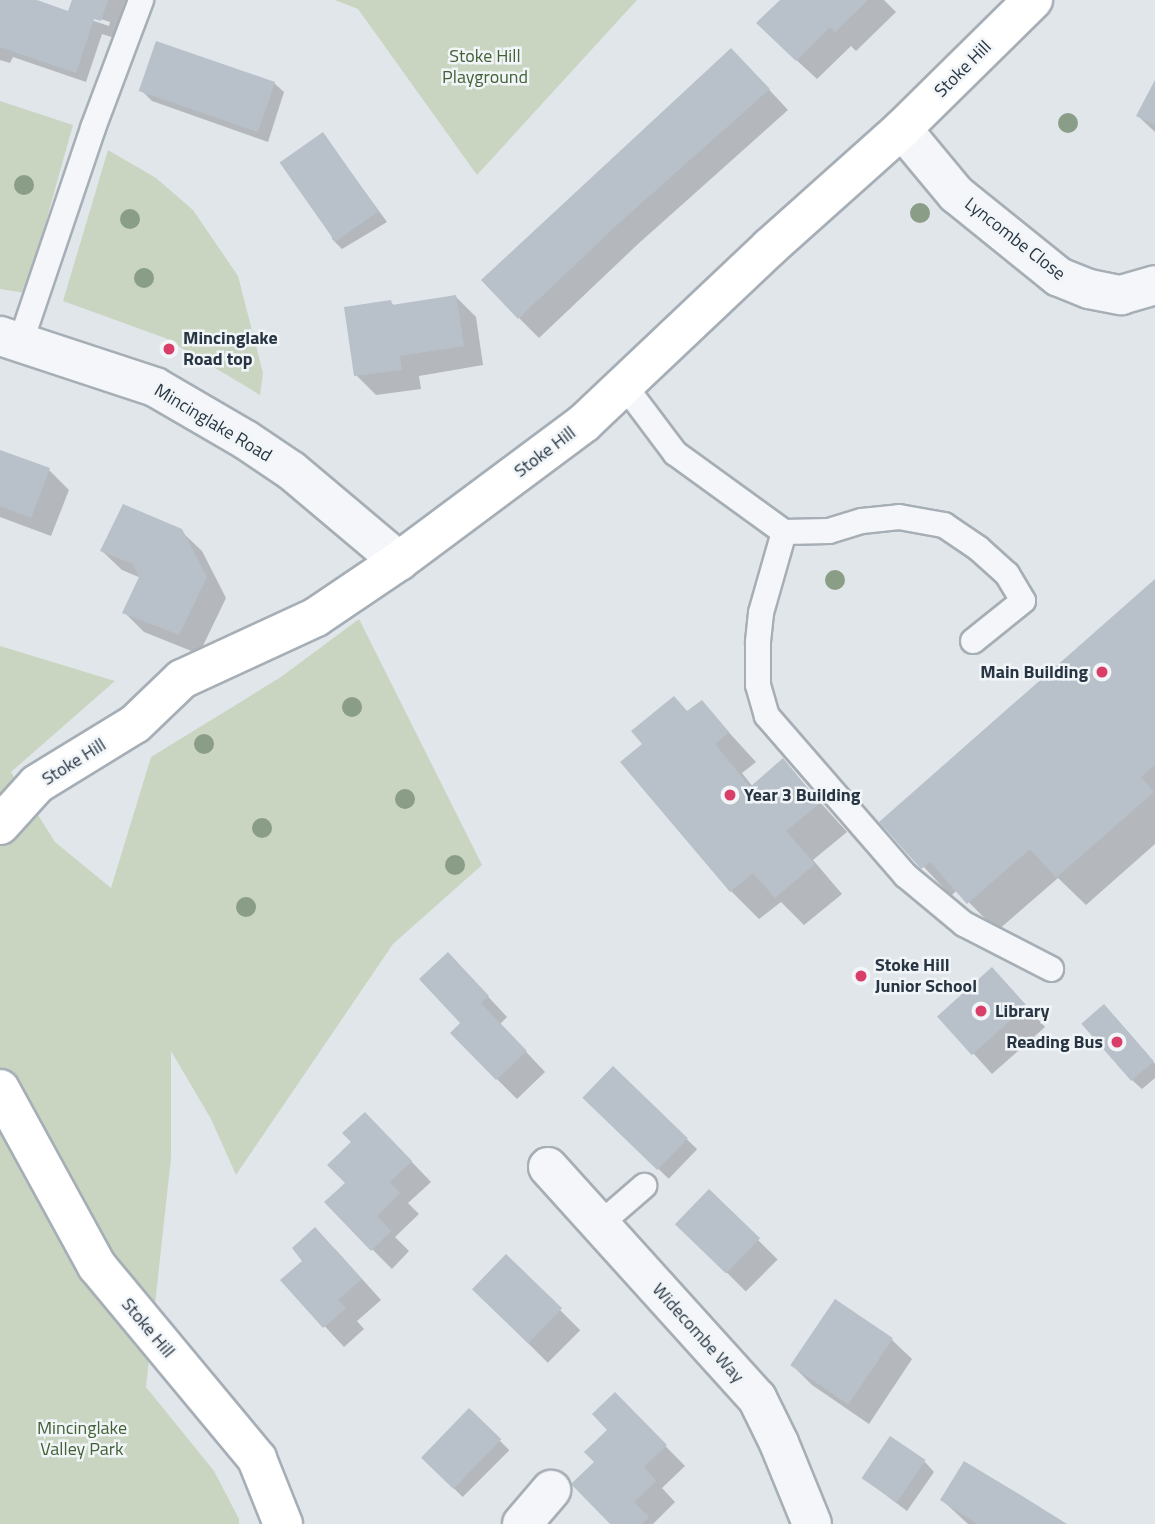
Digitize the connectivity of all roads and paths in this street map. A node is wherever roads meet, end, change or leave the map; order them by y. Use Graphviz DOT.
graph roads {
  1 [pos="141,0"];
  2 [pos="1033,0"];
  3 [pos="902,129"];
  4 [pos="1155,285"];
  5 [pos="10,339"];
  6 [pos="625,385"];
  7 [pos="784,533"];
  8 [pos="399,561"];
  9 [pos="973,641"];
  10 [pos="0,825"];
  11 [pos="1051,968"];
  12 [pos="0,1089"];
  13 [pos="548,1167"];
  14 [pos="644,1186"];
  15 [pos="600,1225"];
  16 [pos="551,1490"];
  17 [pos="283,1524"];
  18 [pos="522,1524"];
  19 [pos="812,1524"];
  1 -- 5 [label="lane"];
  2 -- 3 [label="street, Stoke Hill"];
  3 -- 4 [label="street, Lyncombe Close"];
  3 -- 6 [label="street, Stoke Hill"];
  5 -- 8 [label="street, Mincinglake Road"];
  6 -- 7 [label="lane"];
  6 -- 8 [label="street, Stoke Hill"];
  7 -- 9 [label="lane"];
  7 -- 11 [label="lane"];
  8 -- 10 [label="street, Stoke Hill"];
  12 -- 17 [label="street, Stoke Hill"];
  13 -- 15 [label="street, Widecombe Way"];
  14 -- 15 [label="lane"];
  15 -- 19 [label="street, Widecombe Way"];
  16 -- 18 [label="street"];
}
